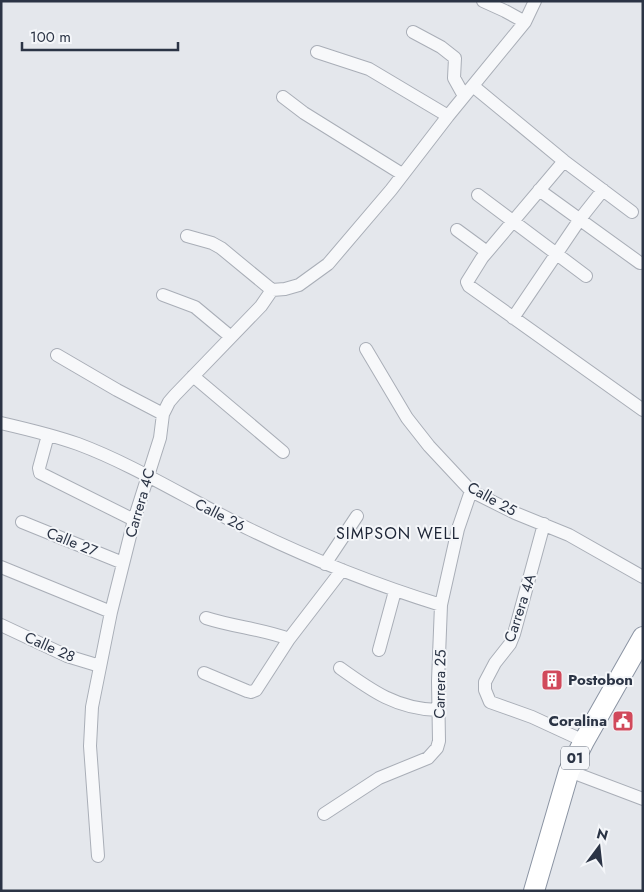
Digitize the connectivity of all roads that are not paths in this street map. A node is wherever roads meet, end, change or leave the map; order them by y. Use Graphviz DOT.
graph roads {
  1 [pos="483,1"];
  2 [pos="535,1"];
  3 [pos="525,22"];
  4 [pos="413,32"];
  5 [pos="317,52"];
  6 [pos="468,91"];
  7 [pos="283,98"];
  8 [pos="448,116"];
  9 [pos="564,161"];
  10 [pos="402,174"];
  11 [pos="539,190"];
  12 [pos="603,190"];
  13 [pos="478,195"];
  14 [pos="632,212"];
  15 [pos="580,219"];
  16 [pos="513,221"];
  17 [pos="458,230"];
  18 [pos="187,236"];
  19 [pos="487,252"];
  20 [pos="557,254"];
  21 [pos="640,263"];
  22 [pos="586,276"];
  23 [pos="272,290"];
  24 [pos="164,295"];
  25 [pos="513,318"];
  26 [pos="232,337"];
  27 [pos="366,349"];
  28 [pos="57,356"];
  29 [pos="193,376"];
  30 [pos="643,410"];
  31 [pos="163,414"];
  32 [pos="1,423"];
  33 [pos="48,435"];
  34 [pos="283,452"];
  35 [pos="148,476"];
  36 [pos="471,491"];
  37 [pos="357,516"];
  38 [pos="134,520"];
  39 [pos="22,522"];
  40 [pos="544,524"];
  41 [pos="123,563"];
  42 [pos="326,564"];
  43 [pos="1,567"];
  44 [pos="342,570"];
  45 [pos="643,577"];
  46 [pos="395,591"];
  47 [pos="441,606"];
  48 [pos="111,612"];
  49 [pos="206,618"];
  50 [pos="1,625"];
  51 [pos="643,637"];
  52 [pos="289,639"];
  53 [pos="379,650"];
  54 [pos="100,666"];
  55 [pos="340,668"];
  56 [pos="204,673"];
  57 [pos="438,710"];
  58 [pos="584,741"];
  59 [pos="569,771"];
  60 [pos="643,798"];
  61 [pos="324,814"];
  62 [pos="98,856"];
  63 [pos="534,891"];
  1 -- 3 [label="street"];
  2 -- 3 [label="street"];
  3 -- 6 [label="street"];
  4 -- 6 [label="street"];
  5 -- 8 [label="street"];
  6 -- 8 [label="street"];
  6 -- 9 [label="street"];
  7 -- 10 [label="street"];
  8 -- 10 [label="street"];
  9 -- 11 [label="street"];
  9 -- 12 [label="street"];
  10 -- 23 [label="street"];
  11 -- 15 [label="street"];
  11 -- 16 [label="street"];
  12 -- 14 [label="street"];
  12 -- 15 [label="street"];
  13 -- 16 [label="street"];
  15 -- 20 [label="street"];
  15 -- 21 [label="street"];
  16 -- 19 [label="street"];
  16 -- 20 [label="street"];
  17 -- 19 [label="street"];
  18 -- 23 [label="street"];
  19 -- 25 [label="street"];
  20 -- 22 [label="street"];
  20 -- 25 [label="street"];
  23 -- 26 [label="street, Carrera 4C"];
  24 -- 26 [label="street"];
  25 -- 30 [label="street"];
  26 -- 29 [label="street, Carrera 4C"];
  27 -- 36 [label="street, Calle 25"];
  28 -- 31 [label="street"];
  29 -- 31 [label="street, Carrera 4C"];
  29 -- 34 [label="street"];
  31 -- 35 [label="street, Carrera 4C"];
  32 -- 33 [label="street, Calle 26"];
  33 -- 35 [label="street, Calle 26"];
  33 -- 38 [label="street"];
  35 -- 38 [label="street, Carrera 4C"];
  35 -- 42 [label="street, Calle 26"];
  36 -- 40 [label="street, Calle 25"];
  36 -- 47 [label="street, Carrera 25"];
  37 -- 42 [label="street"];
  38 -- 41 [label="street, Carrera 4C"];
  39 -- 41 [label="street, Calle 27"];
  40 -- 45 [label="street, Calle 25"];
  40 -- 58 [label="street, Carrera 4A"];
  41 -- 48 [label="street, Carrera 4C"];
  42 -- 44 [label="street, Calle 26"];
  43 -- 48 [label="street"];
  44 -- 46 [label="street, Calle 26"];
  44 -- 52 [label="street"];
  46 -- 47 [label="street, Calle 26"];
  46 -- 53 [label="street"];
  47 -- 57 [label="street, Carrera 25"];
  48 -- 54 [label="street, Carrera 4C"];
  49 -- 52 [label="street"];
  50 -- 54 [label="street, Calle 28"];
  51 -- 58 [label="highway, 01"];
  52 -- 56 [label="street"];
  54 -- 62 [label="street, Carrera 4C"];
  55 -- 57 [label="street"];
  57 -- 61 [label="street, Carrera 25"];
  58 -- 59 [label="highway, 01"];
  59 -- 60 [label="street"];
  59 -- 63 [label="highway, 01"];
}
